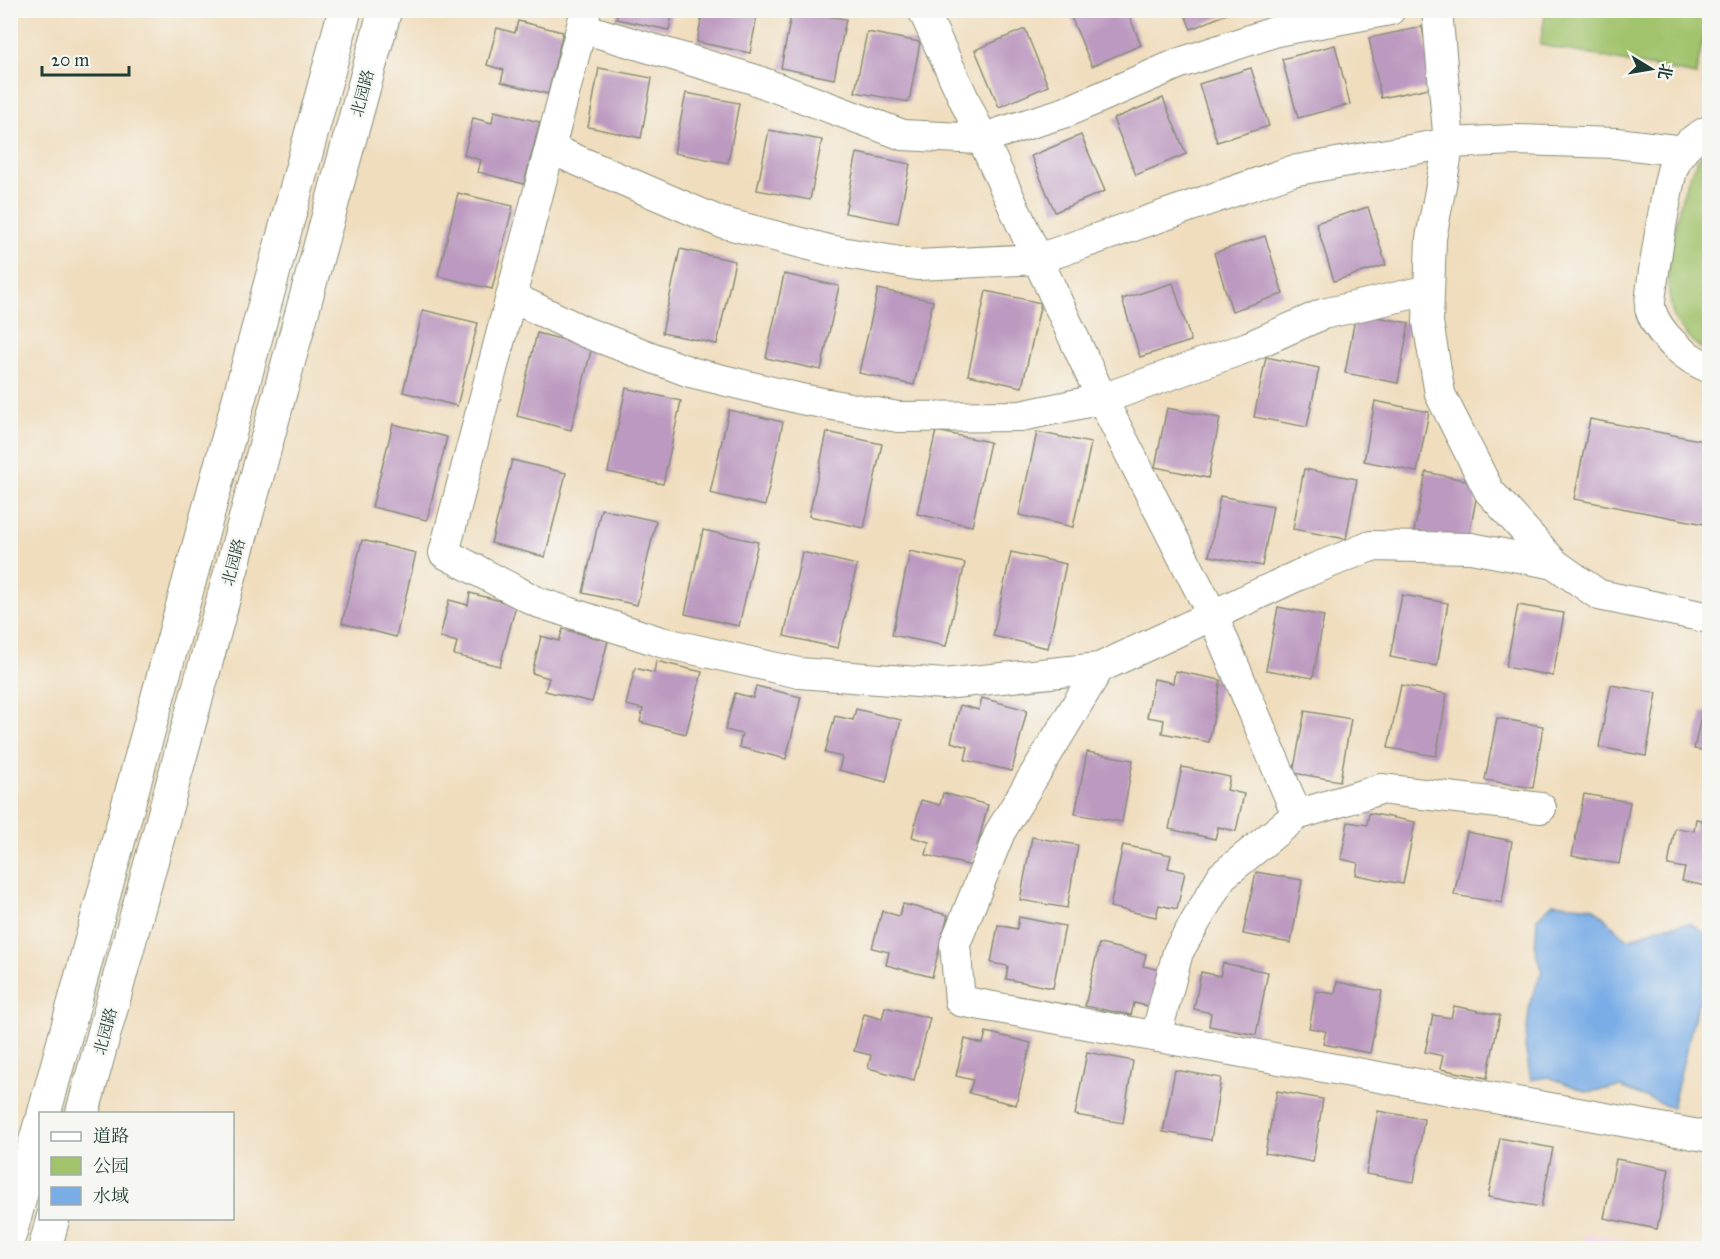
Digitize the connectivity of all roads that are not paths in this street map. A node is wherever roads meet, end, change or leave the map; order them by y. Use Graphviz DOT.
graph roads {
  1 [pos="345,10"];
  2 [pos="385,10"];
  3 [pos="923,10"];
  4 [pos="1390,10"];
  5 [pos="1437,10"];
  6 [pos="584,19"];
  7 [pos="1710,130"];
  8 [pos="980,139"];
  9 [pos="1449,143"];
  10 [pos="551,149"];
  11 [pos="1683,151"];
  12 [pos="1038,259"];
  13 [pos="1429,290"];
  14 [pos="512,297"];
  15 [pos="1710,368"];
  16 [pos="1102,399"];
  17 [pos="1555,564"];
  18 [pos="1213,616"];
  19 [pos="1710,618"];
  20 [pos="1099,668"];
  21 [pos="1541,808"];
  22 [pos="1298,815"];
  23 [pos="1156,1036"];
  24 [pos="44,1112"];
  25 [pos="82,1112"];
  26 [pos="39,1129"];
  27 [pos="1710,1137"];
  28 [pos="52,1220"];
  29 [pos="10,1234"];
  30 [pos="45,1248"];
  1 -- 24 [label="main road"];
  2 -- 25 [label="main road, 北园路"];
  3 -- 8 [label="street"];
  4 -- 8 [label="street"];
  5 -- 9 [label="street"];
  6 -- 8 [label="street"];
  6 -- 10 [label="street"];
  7 -- 11 [label="street"];
  8 -- 12 [label="street"];
  9 -- 11 [label="street"];
  9 -- 12 [label="street"];
  9 -- 13 [label="street"];
  10 -- 12 [label="street"];
  10 -- 14 [label="street"];
  11 -- 15 [label="street"];
  12 -- 16 [label="street"];
  13 -- 16 [label="street"];
  13 -- 17 [label="street"];
  14 -- 16 [label="street"];
  14 -- 20 [label="street"];
  16 -- 18 [label="street"];
  17 -- 18 [label="street"];
  17 -- 19 [label="street"];
  18 -- 20 [label="street"];
  18 -- 22 [label="street"];
  20 -- 23 [label="street"];
  21 -- 22 [label="street"];
  22 -- 23 [label="street"];
  23 -- 27 [label="street"];
  26 -- 29 [label="main road"];
  28 -- 30 [label="main road"];
}
